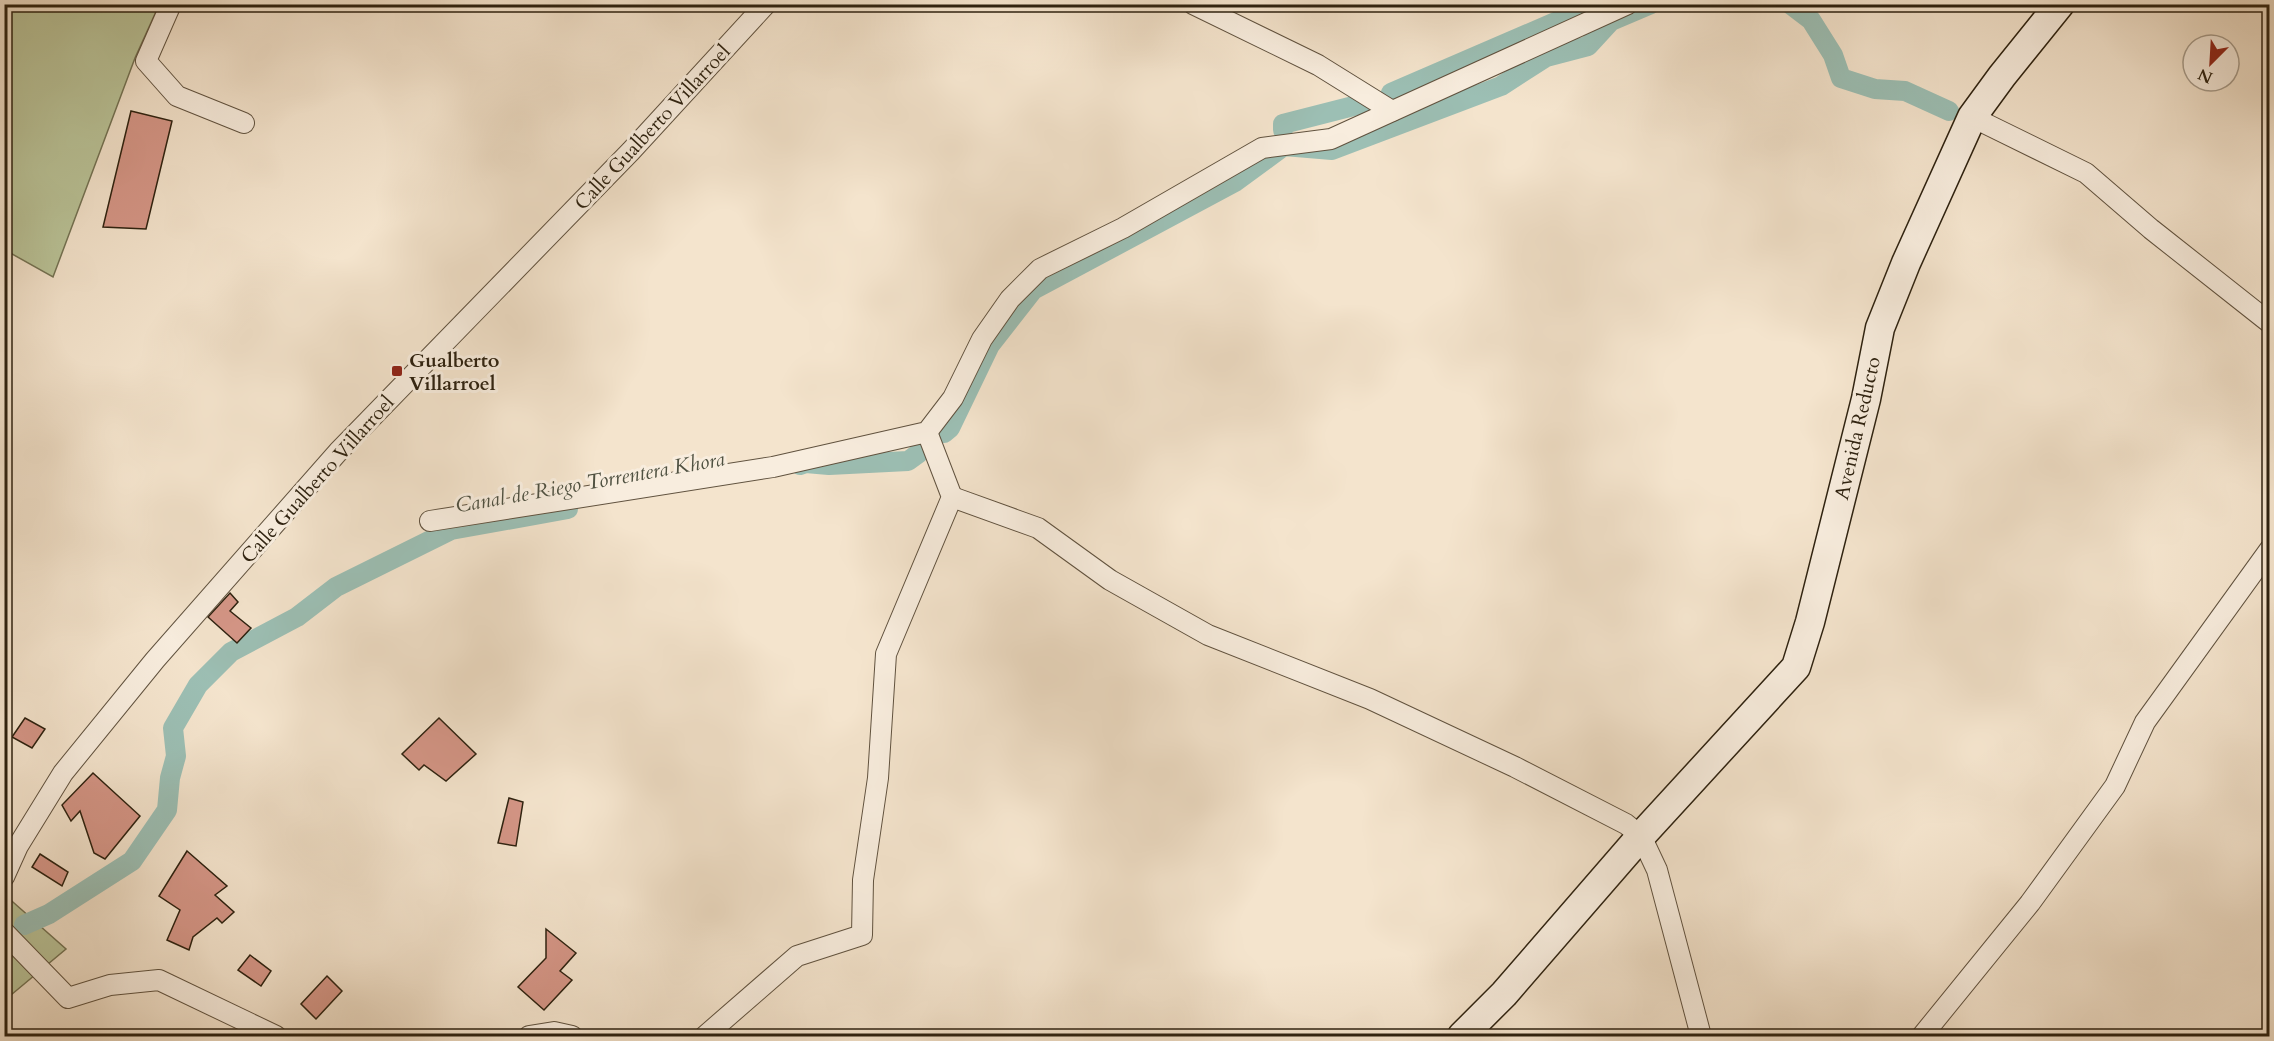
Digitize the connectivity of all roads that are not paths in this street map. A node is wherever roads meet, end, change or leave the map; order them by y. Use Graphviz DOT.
graph roads {
  1 [pos="171,4"];
  2 [pos="766,4"];
  3 [pos="1193,4"];
  4 [pos="1628,4"];
  5 [pos="2060,4"];
  6 [pos="1392,111"];
  7 [pos="1972,117"];
  8 [pos="244,123"];
  9 [pos="2270,323"];
  10 [pos="927,432"];
  11 [pos="952,497"];
  12 [pos="430,521"];
  13 [pos="2270,549"];
  14 [pos="1641,836"];
  15 [pos="4,877"];
  16 [pos="4,932"];
  17 [pos="276,1036"];
  18 [pos="529,1036"];
  19 [pos="572,1036"];
  20 [pos="705,1036"];
  21 [pos="1462,1036"];
  22 [pos="1701,1036"];
  23 [pos="1923,1036"];
  1 -- 8 [label="street"];
  2 -- 15 [label="street, Calle Gualberto Villarroel"];
  3 -- 6 [label="street"];
  4 -- 6 [label="street"];
  5 -- 7 [label="main road, Avenida Reducto"];
  6 -- 10 [label="street"];
  7 -- 9 [label="street"];
  7 -- 14 [label="main road, Avenida Reducto"];
  10 -- 11 [label="street"];
  10 -- 12 [label="street"];
  11 -- 14 [label="street"];
  11 -- 20 [label="street"];
  13 -- 23 [label="street"];
  14 -- 21 [label="main road, Avenida Reducto"];
  14 -- 22 [label="street"];
  16 -- 17 [label="street"];
  18 -- 19 [label="street"];
}
